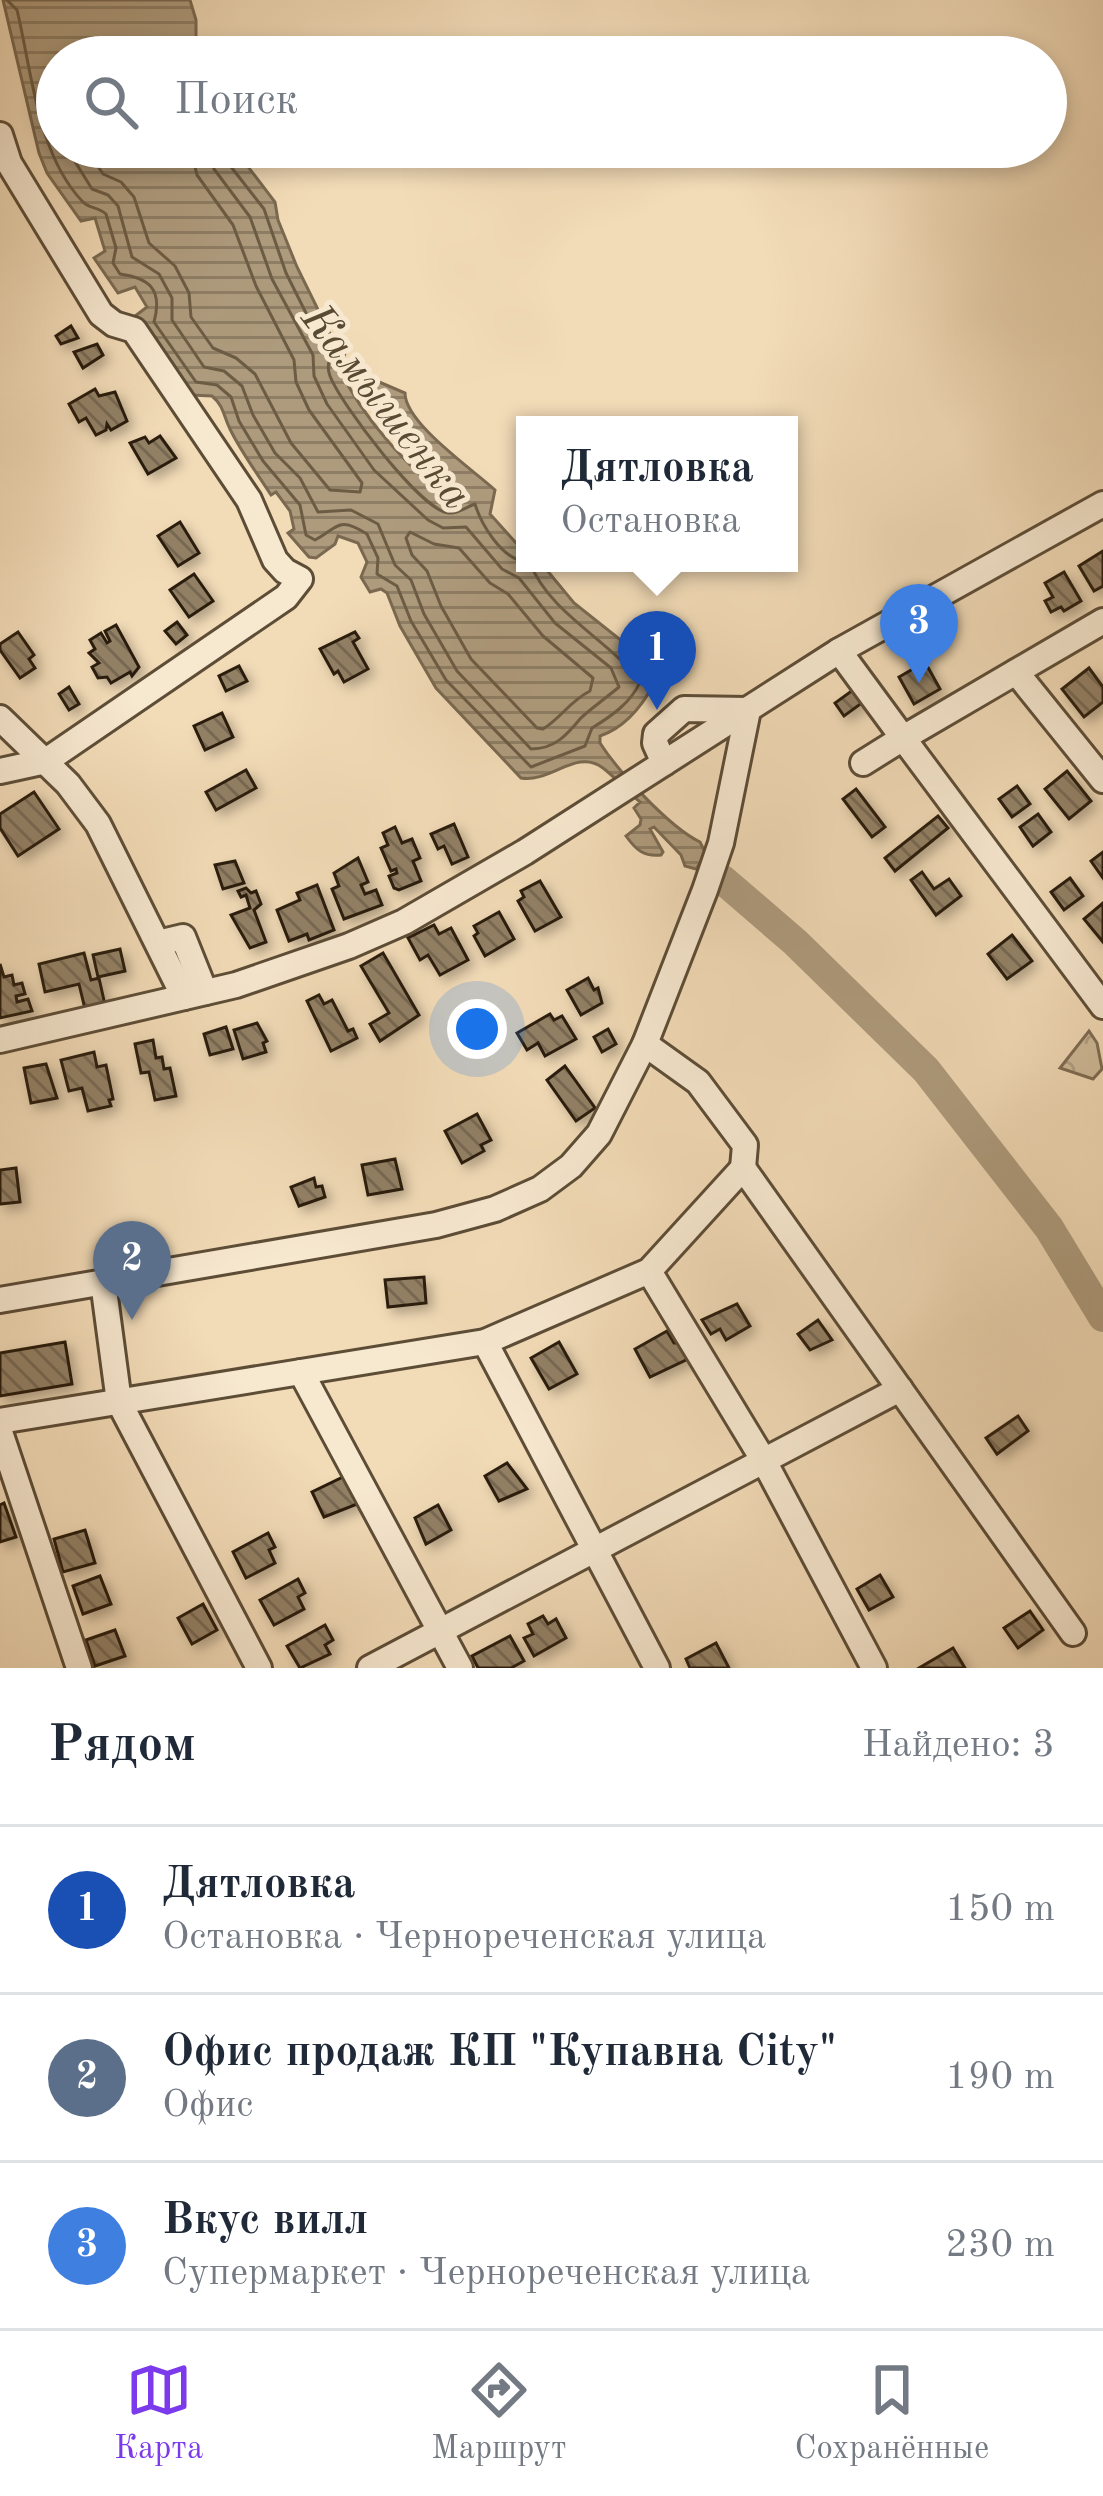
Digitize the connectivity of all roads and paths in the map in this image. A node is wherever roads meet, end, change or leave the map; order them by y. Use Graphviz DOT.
graph roads {
  1 [pos="0,135"];
  2 [pos="1103,504"];
  3 [pos="1103,621"];
  4 [pos="839,651"];
  5 [pos="1016,672"];
  6 [pos="748,710"];
  7 [pos="0,718"];
  8 [pos="904,739"];
  9 [pos="46,761"];
  10 [pos="862,763"];
  11 [pos="0,771"];
  12 [pos="1103,780"];
  13 [pos="194,994"];
  14 [pos="1103,1006"];
  15 [pos="0,1040"];
  16 [pos="645,1044"];
  17 [pos="743,1168"];
  18 [pos="649,1271"];
  19 [pos="103,1282"];
  20 [pos="0,1300"];
  21 [pos="484,1342"];
  22 [pos="301,1372"];
  23 [pos="900,1389"];
  24 [pos="118,1402"];
  25 [pos="0,1421"];
  26 [pos="0,1432"];
  27 [pos="764,1461"];
  28 [pos="592,1551"];
  29 [pos="440,1631"];
  30 [pos="1073,1633"];
  31 [pos="79,1668"];
  32 [pos="259,1668"];
  33 [pos="370,1668"];
  34 [pos="460,1668"];
  35 [pos="657,1668"];
  36 [pos="874,1668"];
  1 -- 9 [label="street"];
  2 -- 4 [label="street"];
  3 -- 5 [label="street"];
  4 -- 6 [label="street"];
  4 -- 8 [label="street"];
  5 -- 8 [label="street"];
  5 -- 12 [label="street"];
  6 -- 13 [label="street"];
  6 -- 16 [label="street"];
  7 -- 9 [label="street"];
  8 -- 10 [label="street"];
  8 -- 14 [label="street"];
  9 -- 11 [label="street"];
  9 -- 13 [label="street"];
  13 -- 15 [label="street"];
  16 -- 17 [label="street"];
  16 -- 19 [label="street"];
  17 -- 18 [label="street"];
  17 -- 23 [label="street"];
  18 -- 21 [label="street"];
  18 -- 27 [label="street"];
  19 -- 20 [label="street"];
  19 -- 24 [label="street"];
  21 -- 22 [label="street"];
  21 -- 28 [label="street"];
  22 -- 24 [label="street"];
  22 -- 29 [label="street"];
  23 -- 27 [label="street"];
  23 -- 30 [label="street"];
  24 -- 25 [label="street"];
  24 -- 32 [label="street"];
  26 -- 31 [label="street"];
  27 -- 28 [label="street"];
  27 -- 36 [label="street"];
  28 -- 29 [label="street"];
  28 -- 35 [label="street"];
  29 -- 33 [label="street"];
  29 -- 34 [label="street"];
}
